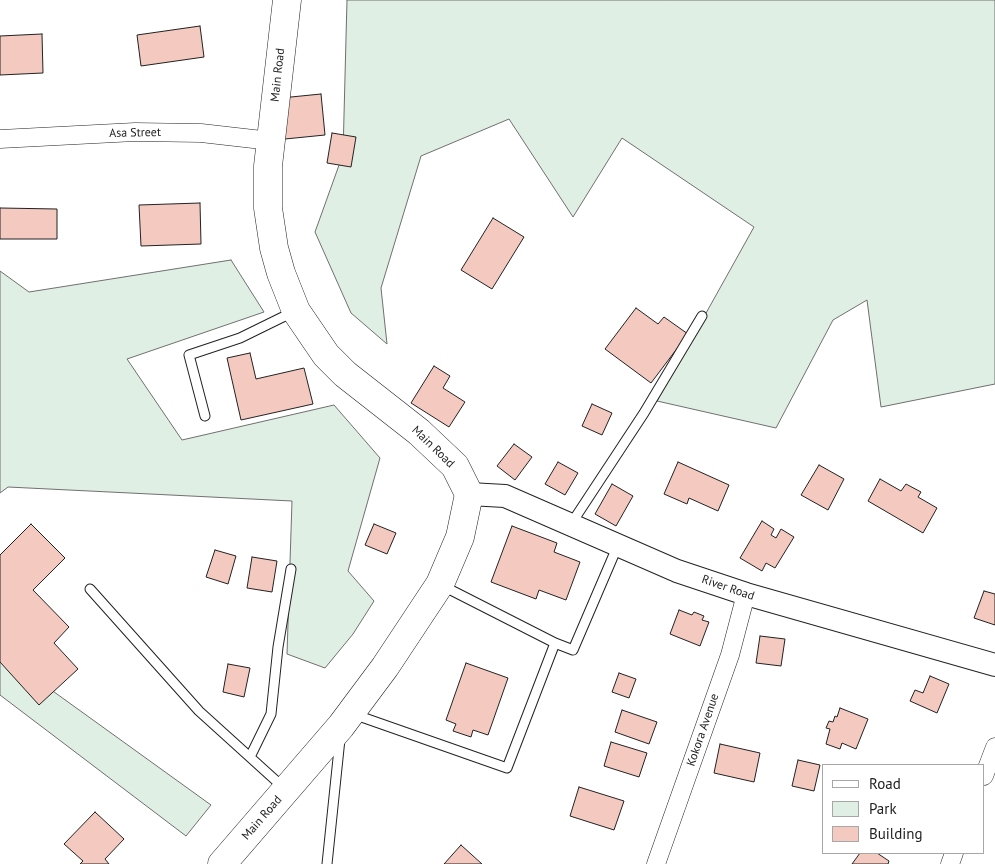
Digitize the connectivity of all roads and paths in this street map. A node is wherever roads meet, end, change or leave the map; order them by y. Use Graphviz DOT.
graph roads {
  1 [pos="286,0"];
  2 [pos="0,140"];
  3 [pos="270,141"];
  4 [pos="296,311"];
  5 [pos="702,316"];
  6 [pos="205,416"];
  7 [pos="469,494"];
  8 [pos="571,524"];
  9 [pos="618,545"];
  10 [pos="291,570"];
  11 [pos="440,584"];
  12 [pos="90,589"];
  13 [pos="746,594"];
  14 [pos="556,643"];
  15 [pos="995,665"];
  16 [pos="346,720"];
  17 [pos="995,747"];
  18 [pos="250,757"];
  19 [pos="985,773"];
  20 [pos="286,790"];
  21 [pos="222,864"];
  22 [pos="327,864"];
  23 [pos="656,864"];
  1 -- 3 [label="main road, Main Road"];
  2 -- 3 [label="street, Asa Street"];
  3 -- 4 [label="main road, Main Road"];
  4 -- 6 [label="lane"];
  4 -- 7 [label="main road, Main Road"];
  5 -- 8 [label="lane"];
  7 -- 8 [label="street, River Road"];
  7 -- 11 [label="main road, Main Road"];
  8 -- 9 [label="street, River Road"];
  9 -- 13 [label="street, River Road"];
  9 -- 14 [label="lane"];
  10 -- 18 [label="lane"];
  11 -- 14 [label="lane"];
  11 -- 16 [label="main road, Main Road"];
  12 -- 18 [label="lane"];
  13 -- 15 [label="street, River Road"];
  13 -- 23 [label="street, Kokora Avenue"];
  14 -- 16 [label="lane"];
  16 -- 20 [label="main road, Main Road"];
  16 -- 22 [label="lane"];
  17 -- 19 [label="street"];
  18 -- 20 [label="lane"];
  20 -- 21 [label="main road, Main Road"];
}
